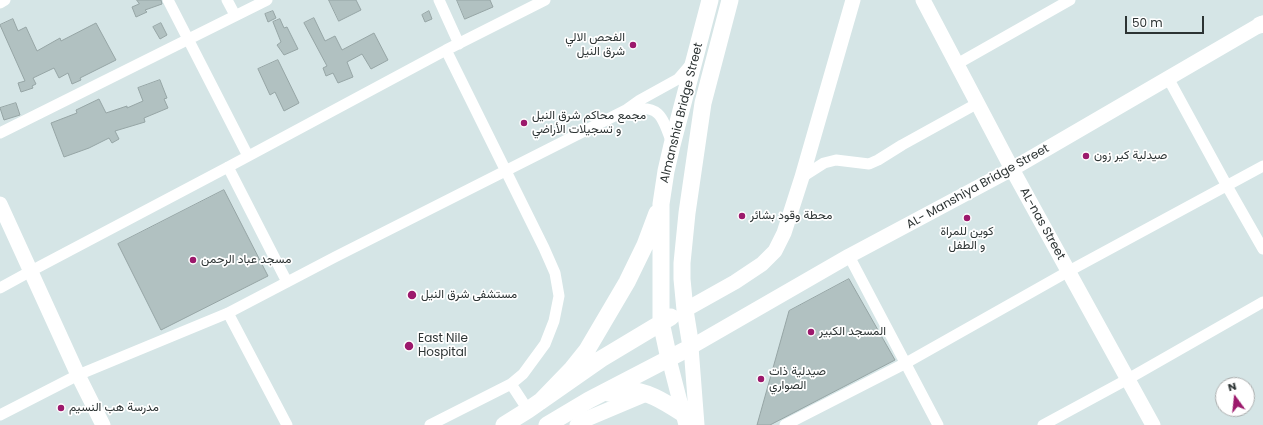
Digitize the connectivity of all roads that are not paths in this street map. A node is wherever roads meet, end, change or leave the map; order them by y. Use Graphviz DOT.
graph roads {
  1 [pos="5,0"];
  2 [pos="168,0"];
  3 [pos="227,0"];
  4 [pos="267,0"];
  5 [pos="438,0"];
  6 [pos="545,0"];
  7 [pos="710,0"];
  8 [pos="730,0"];
  9 [pos="853,0"];
  10 [pos="923,0"];
  11 [pos="1070,0"];
  12 [pos="0,3"];
  13 [pos="235,15"];
  14 [pos="1262,24"];
  15 [pos="187,39"];
  16 [pos="459,44"];
  17 [pos="446,50"];
  18 [pos="694,61"];
  19 [pos="957,64"];
  20 [pos="1168,78"];
  21 [pos="978,103"];
  22 [pos="626,110"];
  23 [pos="0,133"];
  24 [pos="672,144"];
  25 [pos="248,156"];
  26 [pos="1263,166"];
  27 [pos="228,168"];
  28 [pos="506,170"];
  29 [pos="1012,170"];
  30 [pos="802,177"];
  31 [pos="1227,186"];
  32 [pos="0,204"];
  33 [pos="661,204"];
  34 [pos="1263,249"];
  35 [pos="849,256"];
  36 [pos="31,271"];
  37 [pos="1069,271"];
  38 [pos="287,282"];
  39 [pos="0,288"];
  40 [pos="1263,302"];
  41 [pos="685,310"];
  42 [pos="228,313"];
  43 [pos="661,322"];
  44 [pos="691,347"];
  45 [pos="669,359"];
  46 [pos="906,363"];
  47 [pos="78,375"];
  48 [pos="1128,380"];
  49 [pos="511,384"];
  50 [pos="646,394"];
  51 [pos="589,400"];
  52 [pos="534,406"];
  53 [pos="0,415"];
  54 [pos="684,419"];
  55 [pos="103,425"];
  56 [pos="287,425"];
  57 [pos="430,425"];
  58 [pos="504,425"];
  59 [pos="547,425"];
  60 [pos="577,425"];
  61 [pos="697,425"];
  62 [pos="785,425"];
  63 [pos="938,425"];
  64 [pos="1042,425"];
  65 [pos="1153,425"];
  1 -- 12 [label="street"];
  2 -- 15 [label="street"];
  3 -- 13 [label="street"];
  4 -- 13 [label="street"];
  5 -- 16 [label="street"];
  6 -- 16 [label="street"];
  7 -- 18 [label="main road, Almanshia Bridge Street"];
  8 -- 41 [label="main road, Almanshia Bridge Street"];
  9 -- 30 [label="street"];
  10 -- 19 [label="street, AL-nas Street"];
  11 -- 19 [label="street"];
  13 -- 15 [label="street"];
  14 -- 20 [label="street, AL- Manshiya Bridge Street"];
  15 -- 23 [label="street"];
  15 -- 25 [label="street"];
  16 -- 17 [label="street"];
  17 -- 25 [label="street"];
  17 -- 28 [label="street"];
  18 -- 22 [label="street"];
  18 -- 24 [label="main road, Almanshia Bridge Street"];
  19 -- 21 [label="street, AL-nas Street"];
  20 -- 29 [label="street, AL- Manshiya Bridge Street"];
  20 -- 31 [label="street"];
  21 -- 29 [label="street, AL-nas Street"];
  21 -- 30 [label="street"];
  22 -- 24 [label="street"];
  22 -- 28 [label="street"];
  24 -- 33 [label="main road, Almanshia Bridge Street"];
  25 -- 27 [label="street"];
  26 -- 31 [label="street"];
  27 -- 36 [label="street"];
  27 -- 38 [label="street"];
  28 -- 38 [label="street"];
  28 -- 49 [label="street"];
  29 -- 35 [label="street, AL- Manshiya Bridge Street"];
  29 -- 37 [label="street, AL-nas Street"];
  30 -- 41 [label="street"];
  31 -- 34 [label="street"];
  31 -- 37 [label="street"];
  32 -- 36 [label="street"];
  33 -- 43 [label="main road, Almanshia Bridge Street"];
  33 -- 52 [label="main road"];
  35 -- 44 [label="street, AL- Manshiya Bridge Street"];
  35 -- 46 [label="street"];
  36 -- 39 [label="street"];
  36 -- 47 [label="street"];
  37 -- 46 [label="street"];
  37 -- 48 [label="street, AL-nas Street"];
  38 -- 42 [label="street"];
  40 -- 48 [label="street"];
  41 -- 43 [label="main road"];
  41 -- 44 [label="main road, Almanshia Bridge Street"];
  42 -- 47 [label="street"];
  42 -- 56 [label="street"];
  43 -- 45 [label="main road, Almanshia Bridge Street"];
  43 -- 52 [label="main road"];
  44 -- 45 [label="main road"];
  44 -- 61 [label="street"];
  45 -- 51 [label="main road"];
  45 -- 54 [label="street"];
  46 -- 62 [label="street"];
  46 -- 63 [label="street"];
  47 -- 53 [label="street"];
  47 -- 55 [label="street"];
  48 -- 64 [label="street"];
  48 -- 65 [label="street, AL-nas Street"];
  49 -- 52 [label="street"];
  49 -- 57 [label="street"];
  50 -- 51 [label="main road"];
  50 -- 54 [label="main road"];
  50 -- 60 [label="street"];
  51 -- 59 [label="main road"];
  52 -- 58 [label="main road"];
}
